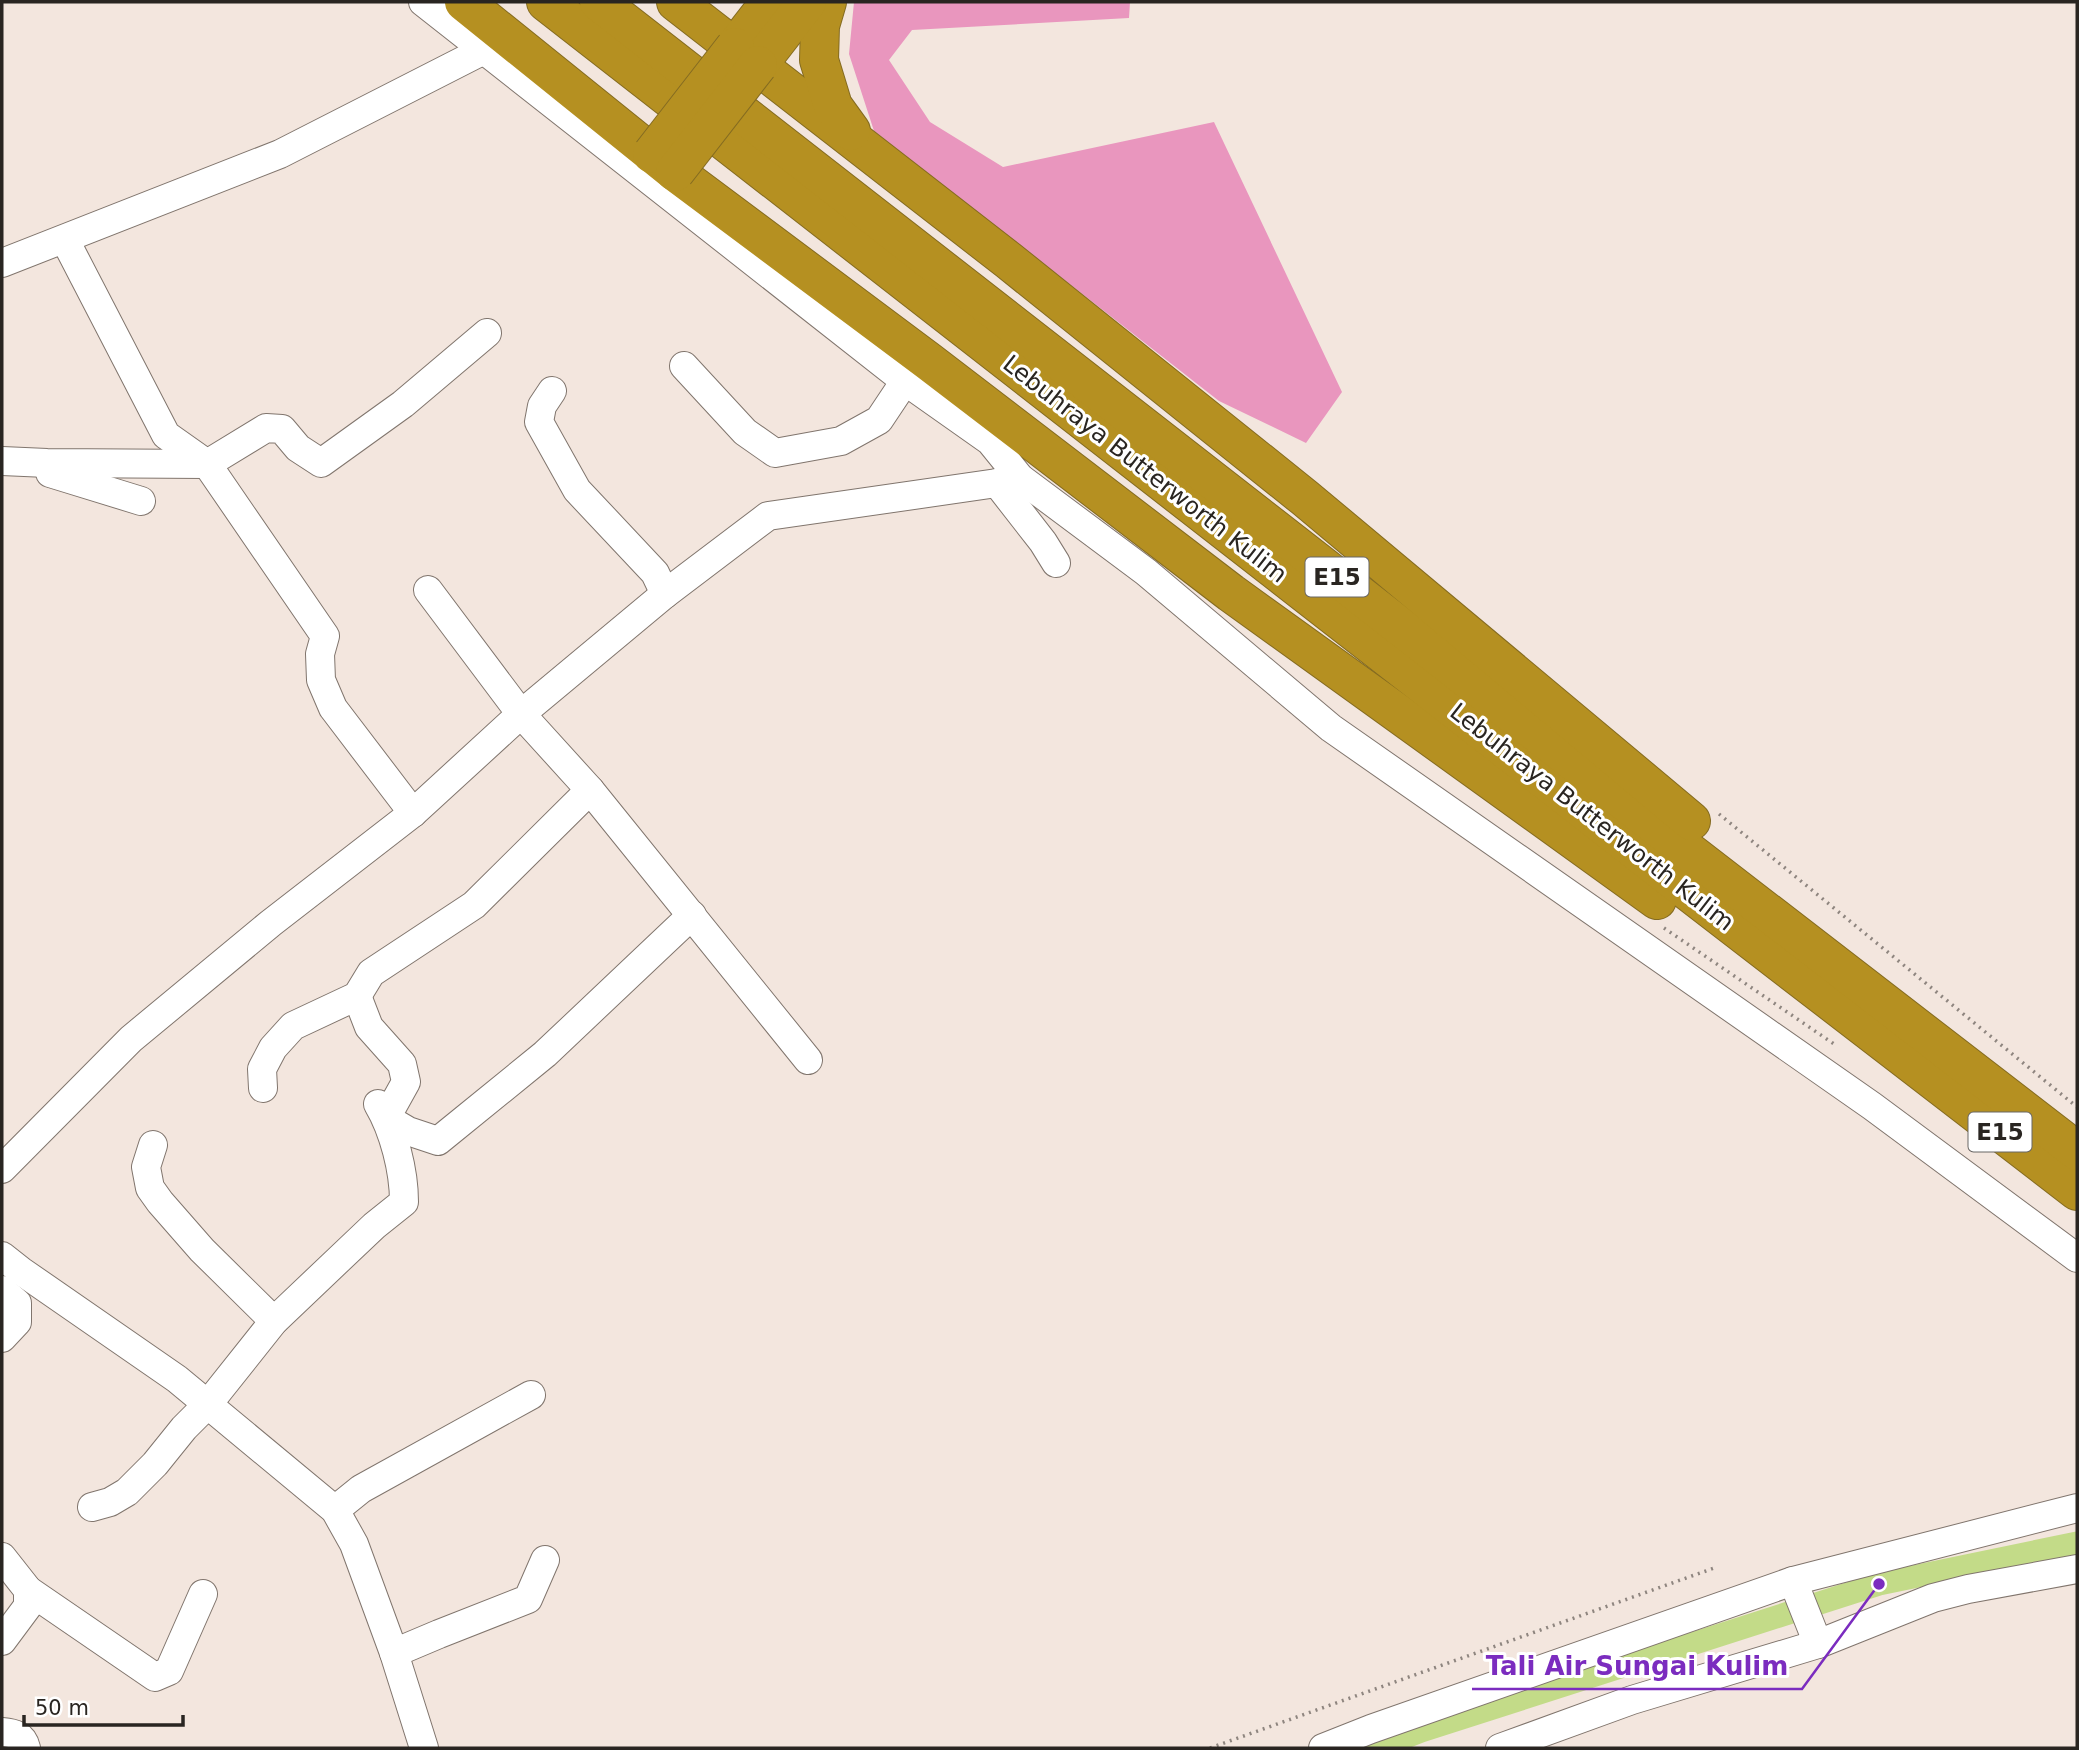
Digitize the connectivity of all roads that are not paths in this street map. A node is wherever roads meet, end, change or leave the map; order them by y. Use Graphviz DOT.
graph roads {
  1 [pos="423,2"];
  2 [pos="464,2"];
  3 [pos="546,2"];
  4 [pos="599,2"];
  5 [pos="676,2"];
  6 [pos="770,2"];
  7 [pos="807,2"];
  8 [pos="827,2"];
  9 [pos="484,50"];
  10 [pos="746,56"];
  11 [pos="862,146"];
  12 [pos="664,163"];
  13 [pos="65,240"];
  14 [pos="2,264"];
  15 [pos="487,333"];
  16 [pos="684,366"];
  17 [pos="905,381"];
  18 [pos="552,391"];
  19 [pos="6,461"];
  20 [pos="207,464"];
  21 [pos="1008,480"];
  22 [pos="141,501"];
  23 [pos="1056,563"];
  24 [pos="428,590"];
  25 [pos="665,594"];
  26 [pos="521,714"];
  27 [pos="590,790"];
  28 [pos="413,813"];
  29 [pos="692,915"];
  30 [pos="357,996"];
  31 [pos="1933,1059"];
  32 [pos="808,1060"];
  33 [pos="263,1088"];
  34 [pos="382,1111"];
  35 [pos="153,1145"];
  36 [pos="2077,1150"];
  37 [pos="2,1169"];
  38 [pos="2077,1191"];
  39 [pos="2,1256"];
  40 [pos="2077,1258"];
  41 [pos="2,1290"];
  42 [pos="274,1321"];
  43 [pos="2,1338"];
  44 [pos="531,1395"];
  45 [pos="208,1404"];
  46 [pos="92,1507"];
  47 [pos="2077,1508"];
  48 [pos="335,1510"];
  49 [pos="2,1557"];
  50 [pos="545,1560"];
  51 [pos="2077,1569"];
  52 [pos="1796,1586"];
  53 [pos="27,1590"];
  54 [pos="203,1594"];
  55 [pos="1816,1640"];
  56 [pos="2,1641"];
  57 [pos="394,1653"];
  58 [pos="424,1748"];
  59 [pos="1323,1748"];
  60 [pos="1500,1748"];
  1 -- 9 [label="street"];
  2 -- 12 [label="highway"];
  3 -- 31 [label="highway, Lebuhraya Butterworth Kulim / E15"];
  4 -- 31 [label="highway, Lebuhraya Butterworth Kulim / E15"];
  5 -- 10 [label="highway"];
  6 -- 10 [label="highway"];
  7 -- 10 [label="highway"];
  8 -- 11 [label="highway"];
  9 -- 13 [label="street"];
  9 -- 17 [label="street"];
  10 -- 11 [label="highway"];
  10 -- 12 [label="highway, bridge"];
  11 -- 31 [label="highway"];
  12 -- 31 [label="highway"];
  13 -- 14 [label="street"];
  13 -- 20 [label="street"];
  15 -- 20 [label="street"];
  16 -- 17 [label="street"];
  17 -- 21 [label="street"];
  18 -- 25 [label="street"];
  19 -- 20 [label="street"];
  19 -- 22 [label="street"];
  20 -- 28 [label="street"];
  21 -- 23 [label="street"];
  21 -- 25 [label="street"];
  21 -- 40 [label="street"];
  24 -- 26 [label="street"];
  25 -- 26 [label="street"];
  26 -- 27 [label="street"];
  26 -- 28 [label="street"];
  27 -- 29 [label="street"];
  27 -- 30 [label="street"];
  28 -- 37 [label="street"];
  29 -- 32 [label="street"];
  29 -- 34 [label="street"];
  30 -- 33 [label="street"];
  30 -- 34 [label="street"];
  31 -- 36 [label="highway, Lebuhraya Butterworth Kulim / E15"];
  31 -- 38 [label="highway, Lebuhraya Butterworth Kulim / E15"];
  34 -- 42 [label="street"];
  35 -- 42 [label="street"];
  39 -- 45 [label="street"];
  41 -- 43 [label="street"];
  42 -- 45 [label="street"];
  44 -- 48 [label="street"];
  45 -- 46 [label="street"];
  45 -- 48 [label="street"];
  47 -- 52 [label="street"];
  48 -- 57 [label="street"];
  49 -- 53 [label="street"];
  50 -- 57 [label="street"];
  51 -- 55 [label="street"];
  52 -- 55 [label="street"];
  52 -- 59 [label="street"];
  53 -- 54 [label="street"];
  53 -- 56 [label="street"];
  55 -- 60 [label="street"];
  57 -- 58 [label="street"];
}
